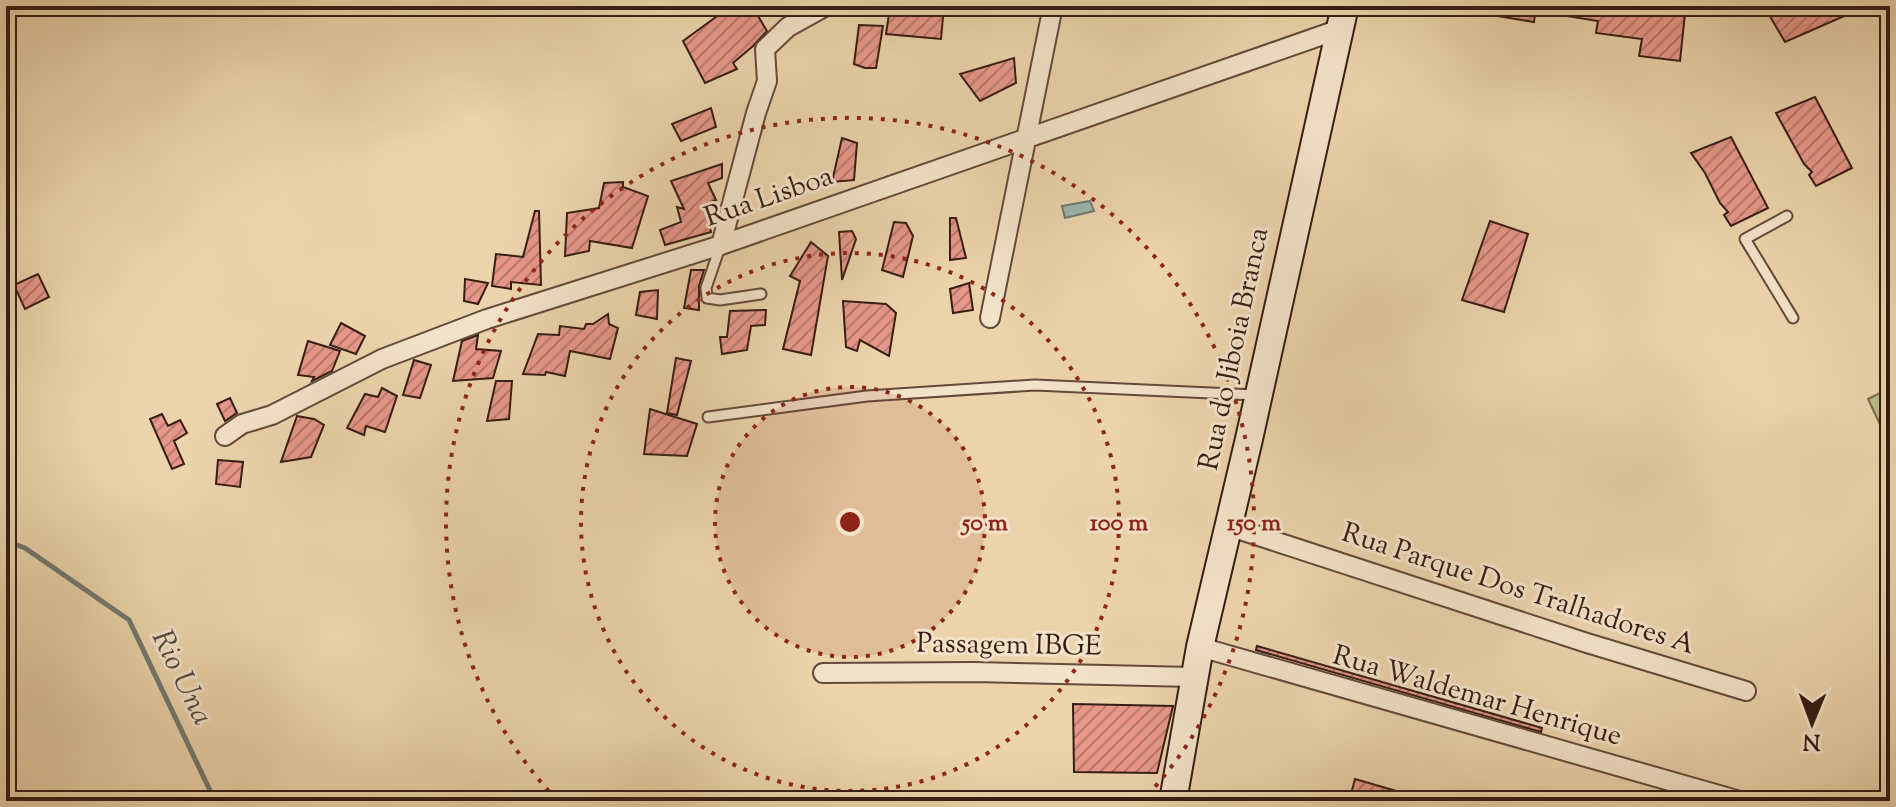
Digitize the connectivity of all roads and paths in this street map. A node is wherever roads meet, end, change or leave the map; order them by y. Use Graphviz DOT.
graph roads {
  1 [pos="826,6"];
  2 [pos="1053,6"];
  3 [pos="1342,18"];
  4 [pos="1027,138"];
  5 [pos="1787,216"];
  6 [pos="721,245"];
  7 [pos="761,294"];
  8 [pos="990,318"];
  9 [pos="1793,318"];
  10 [pos="1259,395"];
  11 [pos="708,417"];
  12 [pos="225,436"];
  13 [pos="1228,526"];
  14 [pos="1200,647"];
  15 [pos="823,673"];
  16 [pos="1193,677"];
  17 [pos="1746,691"];
  18 [pos="1173,801"];
  19 [pos="1740,801"];
  1 -- 6 [label="street"];
  2 -- 4 [label="street"];
  3 -- 4 [label="street, Rua Lisboa"];
  3 -- 10 [label="main road, Rua do Jiboia Branca"];
  4 -- 6 [label="street, Rua Lisboa"];
  4 -- 8 [label="street"];
  5 -- 9 [label="lane"];
  6 -- 7 [label="lane"];
  6 -- 12 [label="street, Rua Lisboa"];
  10 -- 11 [label="lane"];
  10 -- 13 [label="main road, Rua do Jiboia Branca"];
  13 -- 14 [label="main road, Rua do Jiboia Branca"];
  13 -- 17 [label="street, Rua Parque Dos Tralhadores A"];
  14 -- 16 [label="main road, Rua do Jiboia Branca"];
  14 -- 19 [label="street, Rua Waldemar Henrique"];
  15 -- 16 [label="street, Passagem IBGE"];
  16 -- 18 [label="main road, Rua do Jiboia Branca"];
}
